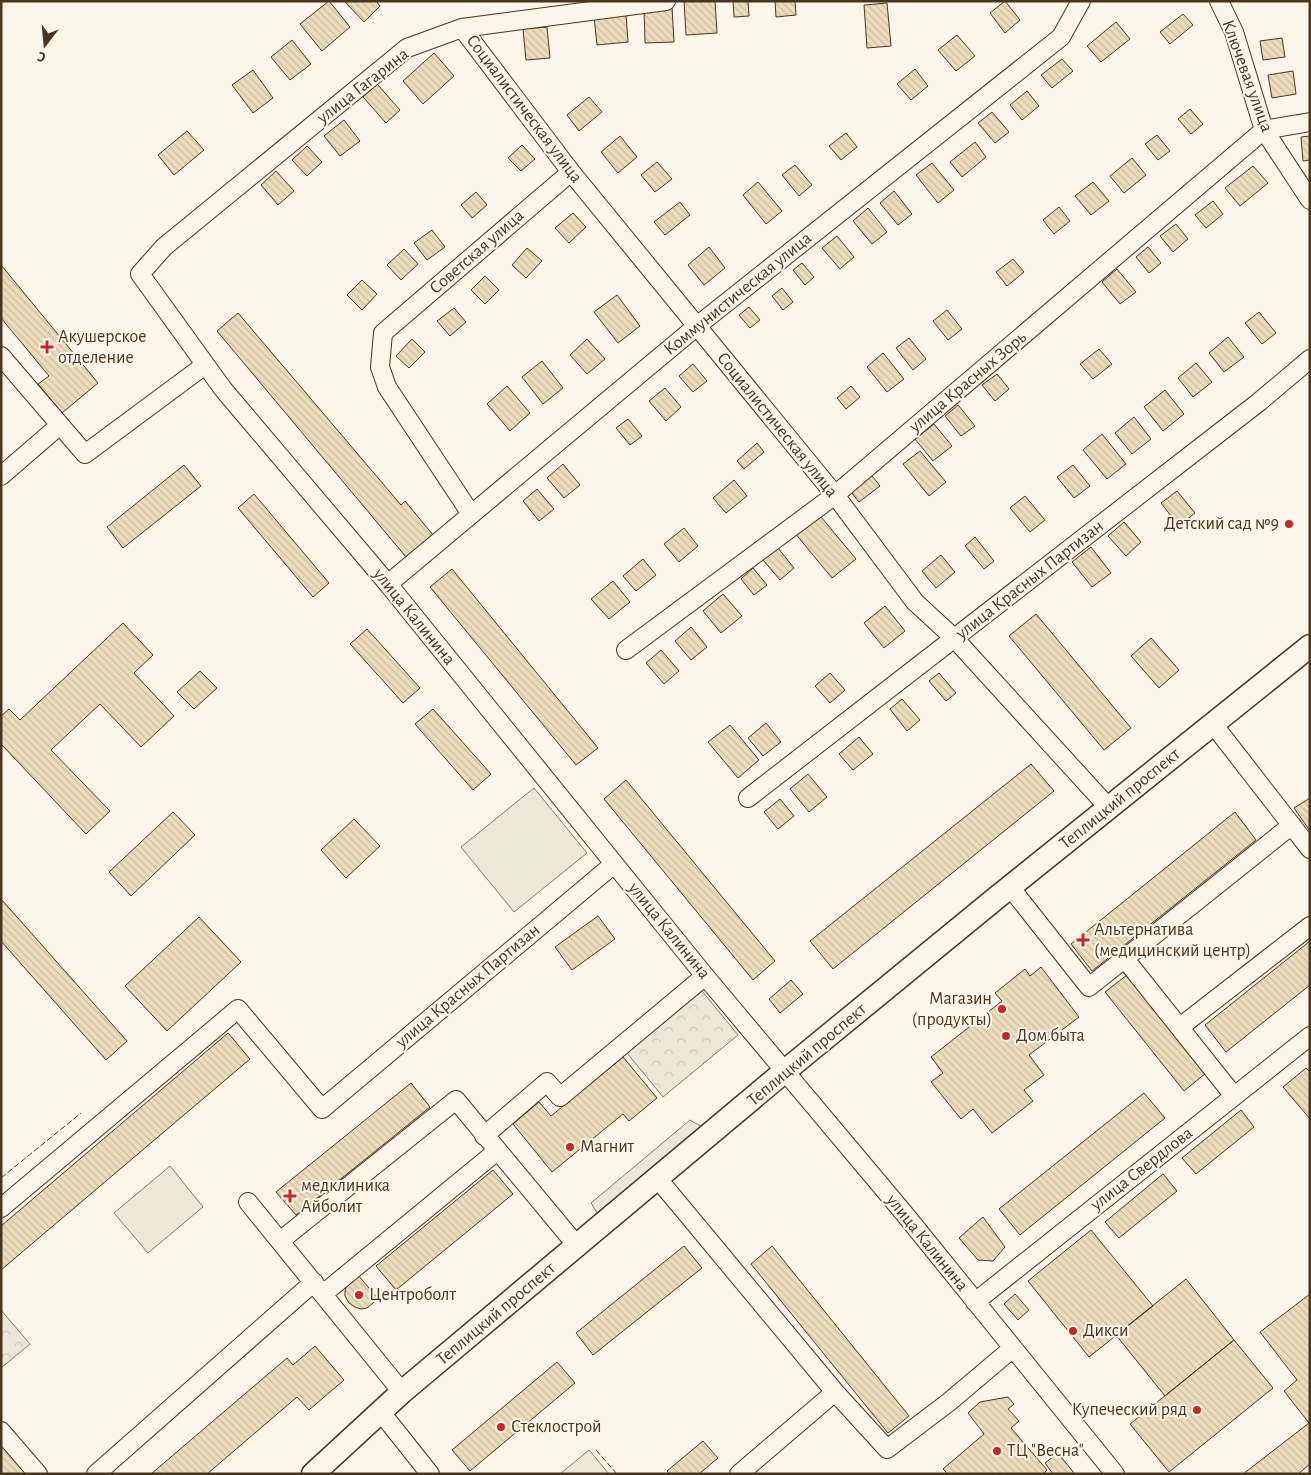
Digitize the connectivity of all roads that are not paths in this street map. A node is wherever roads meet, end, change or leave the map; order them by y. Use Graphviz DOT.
graph roads {
  1 [pos="666,1"];
  2 [pos="1081,1"];
  3 [pos="1219,1"];
  4 [pos="462,28"];
  5 [pos="1310,122"];
  6 [pos="1264,130"];
  7 [pos="570,172"];
  8 [pos="1310,200"];
  9 [pos="140,274"];
  10 [pos="697,326"];
  11 [pos="1,356"];
  12 [pos="1310,359"];
  13 [pos="205,365"];
  14 [pos="60,425"];
  15 [pos="1,476"];
  16 [pos="835,495"];
  17 [pos="471,514"];
  18 [pos="388,584"];
  19 [pos="954,638"];
  20 [pos="1310,646"];
  21 [pos="626,650"];
  22 [pos="1213,724"];
  23 [pos="748,798"];
  24 [pos="1109,808"];
  25 [pos="1292,825"];
  26 [pos="1310,849"];
  27 [pos="614,864"];
  28 [pos="1010,887"];
  29 [pos="1310,926"];
  30 [pos="1125,959"];
  31 [pos="705,976"];
  32 [pos="1180,1027"];
  33 [pos="1310,1036"];
  34 [pos="785,1071"];
  35 [pos="1234,1096"];
  36 [pos="484,1136"];
  37 [pos="497,1151"];
  38 [pos="658,1179"];
  39 [pos="248,1202"];
  40 [pos="1,1208"];
  41 [pos="280,1240"];
  42 [pos="578,1247"];
  43 [pos="319,1288"];
  44 [pos="975,1302"];
  45 [pos="1012,1348"];
  46 [pos="402,1392"];
  47 [pos="835,1392"];
  48 [pos="380,1411"];
  49 [pos="1,1431"];
  50 [pos="1112,1472"];
  51 [pos="38,1474"];
  52 [pos="96,1474"];
  53 [pos="312,1474"];
  54 [pos="430,1474"];
  55 [pos="739,1474"];
  1 -- 4 [label="street, улица Гагарина"];
  2 -- 10 [label="street, Коммунистическая улица"];
  3 -- 6 [label="street, Ключевая улица"];
  4 -- 7 [label="street, Социалистическая улица"];
  4 -- 9 [label="street, улица Гагарина"];
  5 -- 6 [label="street"];
  6 -- 8 [label="street, Ключевая улица"];
  6 -- 16 [label="street, улица Красных Зорь"];
  7 -- 10 [label="street, Социалистическая улица"];
  7 -- 17 [label="street, Советская улица"];
  9 -- 13 [label="street, улица Калинина"];
  10 -- 16 [label="street, Социалистическая улица"];
  10 -- 17 [label="street, Коммунистическая улица"];
  11 -- 14 [label="street"];
  12 -- 19 [label="street, улица Красных Партизан"];
  13 -- 14 [label="street"];
  13 -- 18 [label="street, улица Калинина"];
  14 -- 15 [label="street"];
  16 -- 19 [label="street, Социалистическая улица"];
  16 -- 21 [label="street, улица Красных Зорь"];
  17 -- 18 [label="street, Коммунистическая улица"];
  18 -- 27 [label="street, улица Калинина"];
  19 -- 23 [label="street, улица Красных Партизан"];
  19 -- 24 [label="street, Социалистическая улица"];
  20 -- 22 [label="main road, Теплицкий проспект"];
  22 -- 24 [label="main road, Теплицкий проспект"];
  22 -- 25 [label="street"];
  24 -- 28 [label="main road, Теплицкий проспект"];
  25 -- 26 [label="street"];
  25 -- 30 [label="street"];
  27 -- 31 [label="street, улица Калинина"];
  27 -- 40 [label="street, улица Красных Партизан"];
  28 -- 30 [label="street"];
  28 -- 34 [label="main road, Теплицкий проспект"];
  29 -- 32 [label="street"];
  30 -- 32 [label="street"];
  31 -- 34 [label="street, улица Калинина"];
  31 -- 36 [label="street"];
  32 -- 35 [label="street"];
  33 -- 35 [label="street, улица Свердлова"];
  34 -- 38 [label="main road, Теплицкий проспект"];
  34 -- 44 [label="street, улица Калинина"];
  35 -- 44 [label="street, улица Свердлова"];
  36 -- 37 [label="street"];
  36 -- 41 [label="street"];
  37 -- 42 [label="street"];
  37 -- 43 [label="street"];
  38 -- 42 [label="main road, Теплицкий проспект"];
  38 -- 47 [label="street"];
  39 -- 41 [label="street"];
  41 -- 43 [label="street"];
  42 -- 46 [label="main road, Теплицкий проспект"];
  43 -- 46 [label="street"];
  43 -- 52 [label="street"];
  44 -- 45 [label="street, улица Калинина"];
  45 -- 47 [label="street"];
  45 -- 50 [label="street, улица Калинина"];
  46 -- 48 [label="main road, Теплицкий проспект"];
  47 -- 55 [label="street"];
  48 -- 53 [label="main road, Теплицкий проспект"];
  48 -- 54 [label="street"];
  49 -- 51 [label="street"];
}
